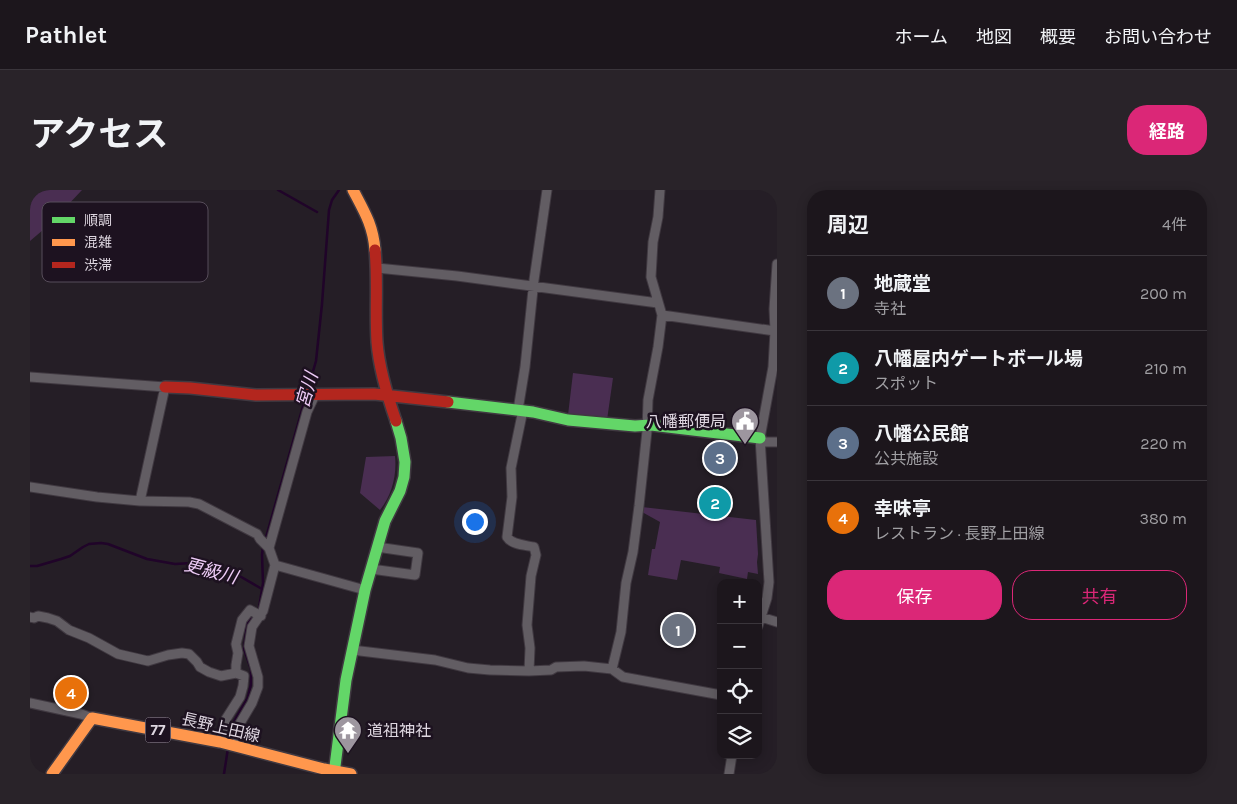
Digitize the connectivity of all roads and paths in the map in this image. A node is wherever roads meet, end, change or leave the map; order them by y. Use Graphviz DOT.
graph roads {
  1 [pos="352,190"];
  2 [pos="547,190"];
  3 [pos="660,190"];
  4 [pos="777,264"];
  5 [pos="377,268"];
  6 [pos="534,286"];
  7 [pos="658,303"];
  8 [pos="662,315"];
  9 [pos="775,331"];
  10 [pos="30,377"];
  11 [pos="165,387"];
  12 [pos="309,394"];
  13 [pos="388,396"];
  14 [pos="520,410"];
  15 [pos="647,426"];
  16 [pos="760,440"];
  17 [pos="777,442"];
  18 [pos="30,487"];
  19 [pos="140,501"];
  20 [pos="377,547"];
  21 [pos="268,548"];
  22 [pos="275,565"];
  23 [pos="371,569"];
  24 [pos="365,590"];
  25 [pos="257,614"];
  26 [pos="762,614"];
  27 [pos="30,617"];
  28 [pos="762,621"];
  29 [pos="777,622"];
  30 [pos="352,650"];
  31 [pos="612,670"];
  32 [pos="529,671"];
  33 [pos="236,674"];
  34 [pos="717,694"];
  35 [pos="30,703"];
  36 [pos="92,718"];
  37 [pos="229,744"];
  38 [pos="731,759"];
  39 [pos="334,772"];
  40 [pos="52,774"];
  41 [pos="351,774"];
  42 [pos="729,774"];
  1 -- 5 [label="main road"];
  2 -- 6 [label="street"];
  3 -- 7 [label="street"];
  4 -- 9 [label="street"];
  5 -- 6 [label="street"];
  5 -- 13 [label="main road"];
  6 -- 7 [label="street"];
  6 -- 14 [label="street"];
  7 -- 8 [label="street"];
  8 -- 9 [label="street"];
  8 -- 15 [label="street"];
  9 -- 16 [label="street"];
  10 -- 11 [label="street"];
  11 -- 12 [label="main road"];
  11 -- 19 [label="street"];
  12 -- 13 [label="main road"];
  12 -- 21 [label="street"];
  13 -- 14 [label="main road"];
  13 -- 20 [label="main road"];
  14 -- 15 [label="main road"];
  14 -- 32 [label="street"];
  15 -- 16 [label="main road"];
  15 -- 31 [label="street"];
  16 -- 17 [label="street"];
  16 -- 26 [label="street"];
  18 -- 19 [label="street"];
  19 -- 21 [label="street"];
  20 -- 23 [label="main road"];
  20 -- 23 [label="street"];
  21 -- 22 [label="street"];
  22 -- 24 [label="street"];
  22 -- 25 [label="street"];
  23 -- 24 [label="main road"];
  24 -- 30 [label="main road"];
  25 -- 33 [label="street"];
  25 -- 37 [label="street"];
  27 -- 33 [label="street"];
  28 -- 29 [label="street"];
  30 -- 32 [label="street"];
  30 -- 39 [label="main road"];
  31 -- 32 [label="street"];
  31 -- 34 [label="street"];
  33 -- 37 [label="street"];
  35 -- 36 [label="street"];
  36 -- 37 [label="main road, 長野上田線 / 77"];
  36 -- 40 [label="main road"];
  37 -- 39 [label="main road, 長野上田線 / 77"];
  38 -- 42 [label="street"];
  39 -- 41 [label="main road, 長野上田線 / 77"];
}
